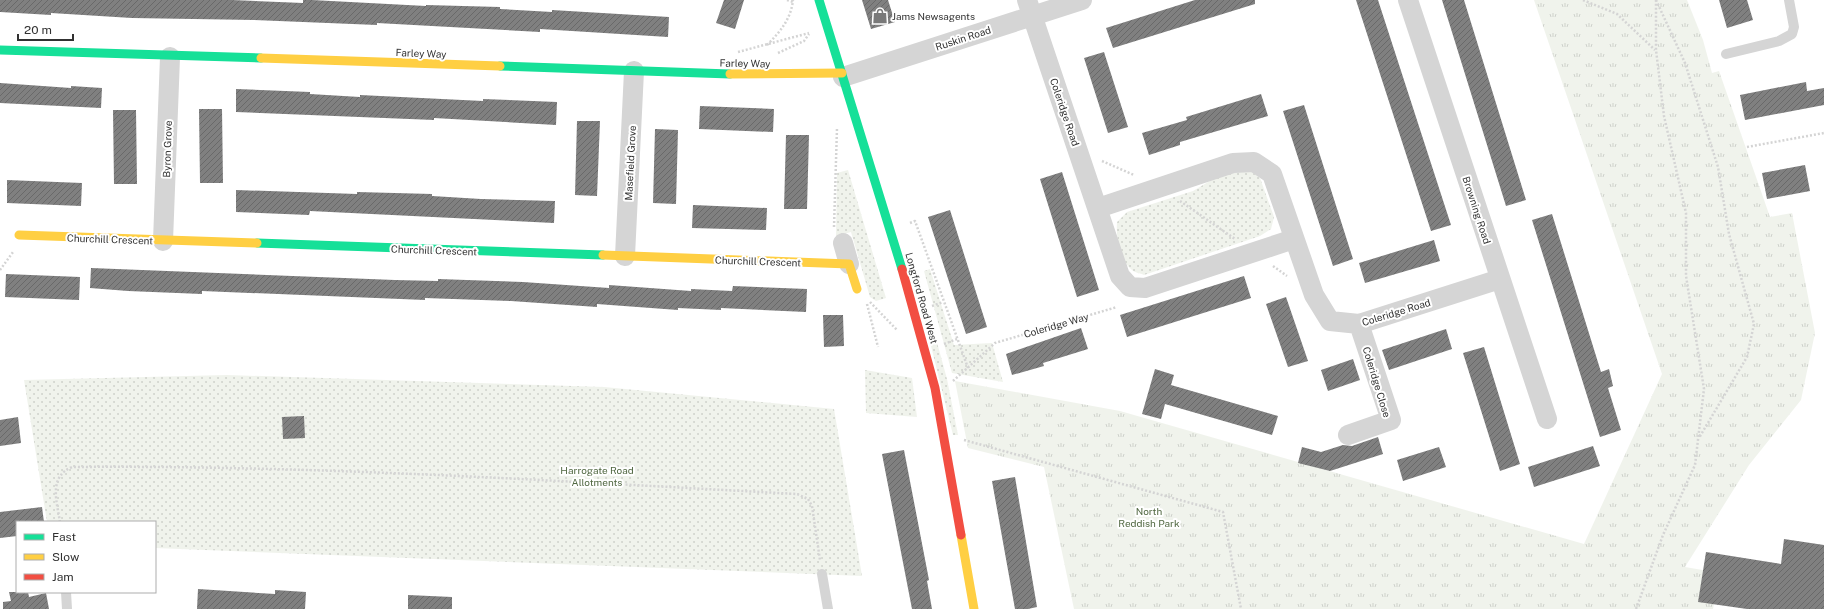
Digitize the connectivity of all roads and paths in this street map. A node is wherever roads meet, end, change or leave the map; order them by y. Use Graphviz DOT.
graph roads {
  1 [pos="786,0"];
  2 [pos="818,0"];
  3 [pos="1082,0"];
  4 [pos="1408,0"];
  5 [pos="1583,0"];
  6 [pos="1656,0"];
  7 [pos="1789,0"];
  8 [pos="793,1"];
  9 [pos="1030,8"];
  10 [pos="815,32"];
  11 [pos="766,45"];
  12 [pos="0,50"];
  13 [pos="1656,50"];
  14 [pos="1726,54"];
  15 [pos="170,56"];
  16 [pos="771,56"];
  17 [pos="634,70"];
  18 [pos="842,75"];
  19 [pos="837,127"];
  20 [pos="1824,133"];
  21 [pos="1747,146"];
  22 [pos="1078,150"];
  23 [pos="1160,187"];
  24 [pos="1098,208"];
  25 [pos="907,224"];
  26 [pos="19,235"];
  27 [pos="1294,239"];
  28 [pos="163,241"];
  29 [pos="843,242"];
  30 [pos="1253,252"];
  31 [pos="625,256"];
  32 [pos="849,264"];
  33 [pos="1290,278"];
  34 [pos="1500,279"];
  35 [pos="857,289"];
  36 [pos="943,302"];
  37 [pos="933,306"];
  38 [pos="1117,307"];
  39 [pos="1359,324"];
  40 [pos="902,335"];
  41 [pos="957,339"];
  42 [pos="943,345"];
  43 [pos="878,347"];
  44 [pos="968,368"];
  45 [pos="952,382"];
  46 [pos="1547,419"];
  47 [pos="1348,435"];
  48 [pos="1698,440"];
  49 [pos="946,442"];
  50 [pos="60,521"];
  51 [pos="822,574"];
  52 [pos="66,593"];
  53 [pos="67,609"];
  54 [pos="828,609"];
  55 [pos="974,609"];
  56 [pos="1241,609"];
  57 [pos="1636,609"];
  1 -- 8 [label="path"];
  2 -- 18 [label="street, Longford Road West"];
  3 -- 9 [label="street, Ruskin Road"];
  4 -- 34 [label="street, Browning Road"];
  5 -- 13 [label="path"];
  6 -- 13 [label="path"];
  6 -- 48 [label="path"];
  7 -- 14 [label="lane"];
  8 -- 11 [label="path"];
  9 -- 18 [label="street, Ruskin Road"];
  9 -- 22 [label="street, Coleridge Road"];
  10 -- 16 [label="path"];
  12 -- 15 [label="street, Farley Way"];
  13 -- 48 [label="path"];
  15 -- 17 [label="street, Farley Way"];
  15 -- 28 [label="street, Byron Grove"];
  17 -- 18 [label="street, Farley Way"];
  17 -- 31 [label="street, Masefield Grove"];
  18 -- 49 [label="street, Longford Road West"];
  19 -- 29 [label="path"];
  20 -- 21 [label="path"];
  22 -- 23 [label="path"];
  22 -- 24 [label="street, Coleridge Road"];
  23 -- 24 [label="street, Coleridge Road"];
  23 -- 27 [label="street, Coleridge Road"];
  23 -- 30 [label="path"];
  24 -- 30 [label="street, Coleridge Road"];
  25 -- 36 [label="path"];
  26 -- 28 [label="street, Churchill Crescent"];
  27 -- 30 [label="street, Coleridge Road"];
  27 -- 39 [label="street, Coleridge Road"];
  28 -- 31 [label="street, Churchill Crescent"];
  29 -- 32 [label="street"];
  30 -- 33 [label="path"];
  31 -- 32 [label="street, Churchill Crescent"];
  32 -- 35 [label="street"];
  34 -- 39 [label="street, Coleridge Road"];
  34 -- 46 [label="street, Browning Road"];
  36 -- 37 [label="path"];
  36 -- 41 [label="path"];
  38 -- 44 [label="path, Coleridge Way"];
  39 -- 47 [label="street, Coleridge Close"];
  40 -- 43 [label="path"];
  41 -- 42 [label="path"];
  41 -- 44 [label="path"];
  44 -- 45 [label="path"];
  48 -- 57 [label="path"];
  49 -- 55 [label="street, Longford Road West"];
  49 -- 56 [label="path"];
  50 -- 51 [label="path"];
  51 -- 54 [label="lane"];
  52 -- 53 [label="lane"];
}
